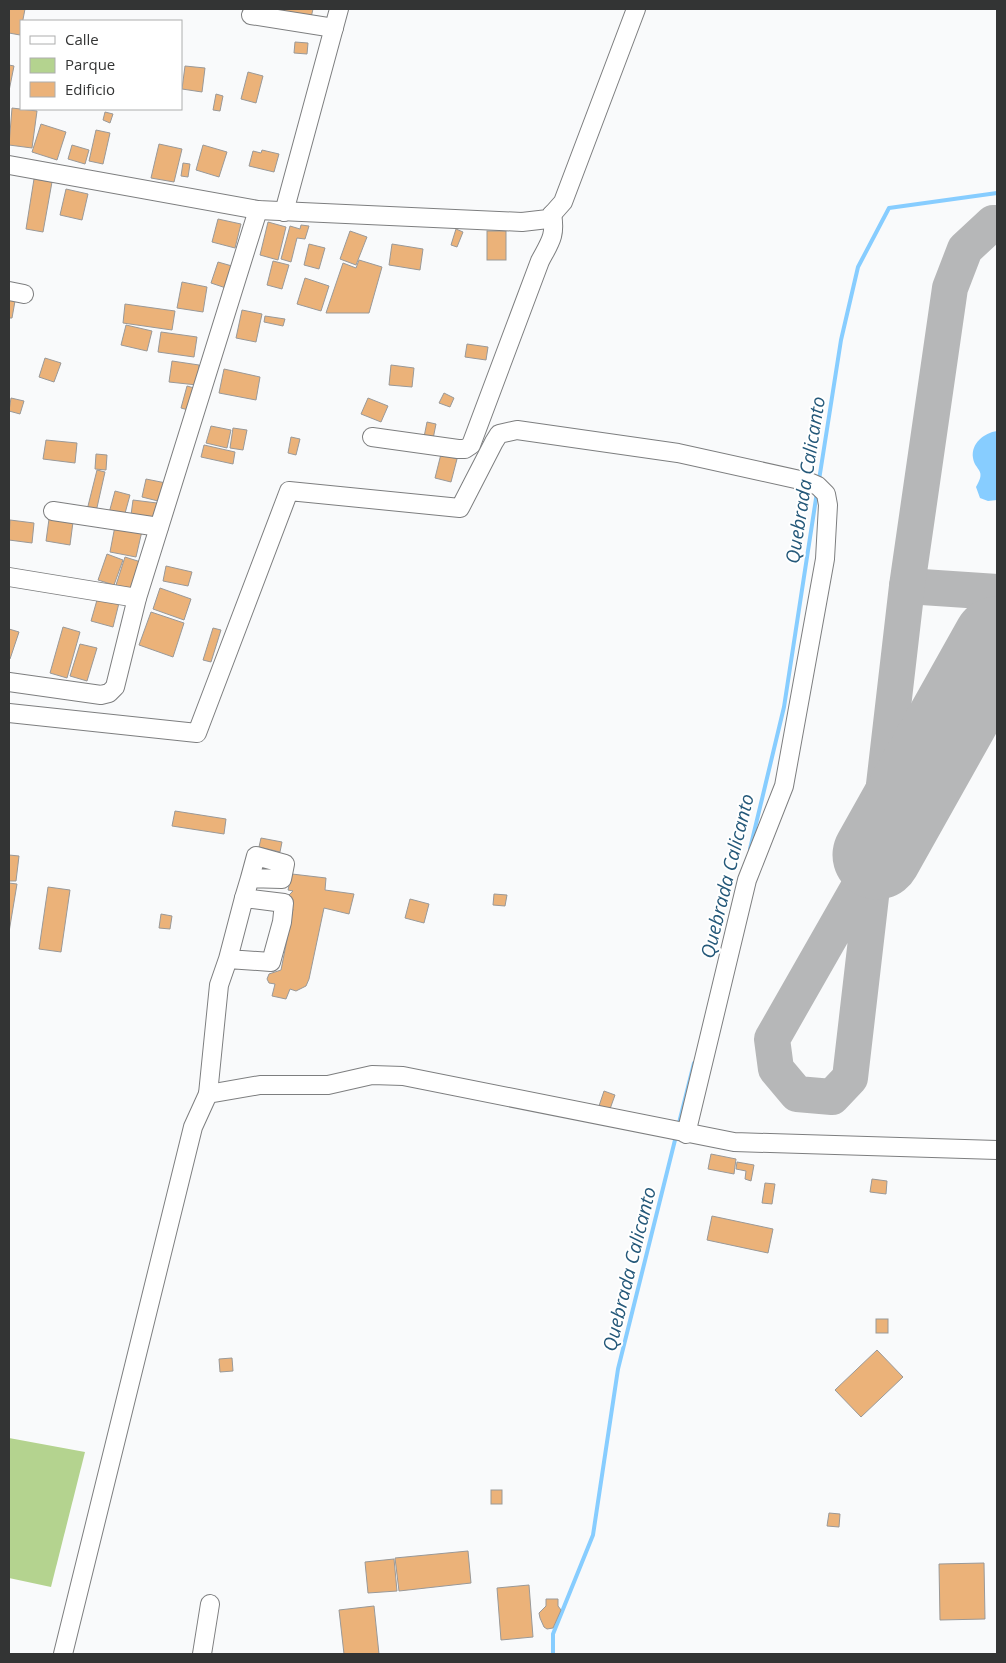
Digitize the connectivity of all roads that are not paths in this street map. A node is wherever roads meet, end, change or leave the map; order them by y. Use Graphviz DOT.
graph roads {
  1 [pos="339,9"];
  2 [pos="636,9"];
  3 [pos="251,15"];
  4 [pos="334,28"];
  5 [pos="9,165"];
  6 [pos="258,210"];
  7 [pos="284,212"];
  8 [pos="552,214"];
  9 [pos="372,437"];
  10 [pos="53,511"];
  11 [pos="160,527"];
  12 [pos="9,577"];
  13 [pos="138,598"];
  14 [pos="9,682"];
  15 [pos="9,713"];
  16 [pos="250,878"];
  17 [pos="244,898"];
  18 [pos="228,959"];
  19 [pos="208,1094"];
  20 [pos="680,1132"];
  21 [pos="997,1150"];
  22 [pos="210,1604"];
  23 [pos="63,1654"];
  24 [pos="202,1654"];
  1 -- 4 [label="street"];
  2 -- 8 [label="street"];
  3 -- 4 [label="street"];
  4 -- 7 [label="street"];
  5 -- 6 [label="street"];
  6 -- 7 [label="street"];
  6 -- 11 [label="street"];
  7 -- 8 [label="street"];
  8 -- 9 [label="street"];
  10 -- 11 [label="street"];
  11 -- 13 [label="street"];
  12 -- 13 [label="street"];
  13 -- 14 [label="street"];
  15 -- 20 [label="street"];
  16 -- 17 [label="street"];
  17 -- 18 [label="street"];
  17 -- 18 [label="street"];
  18 -- 19 [label="street"];
  19 -- 20 [label="street"];
  19 -- 23 [label="street"];
  20 -- 21 [label="street"];
  22 -- 24 [label="street"];
}
